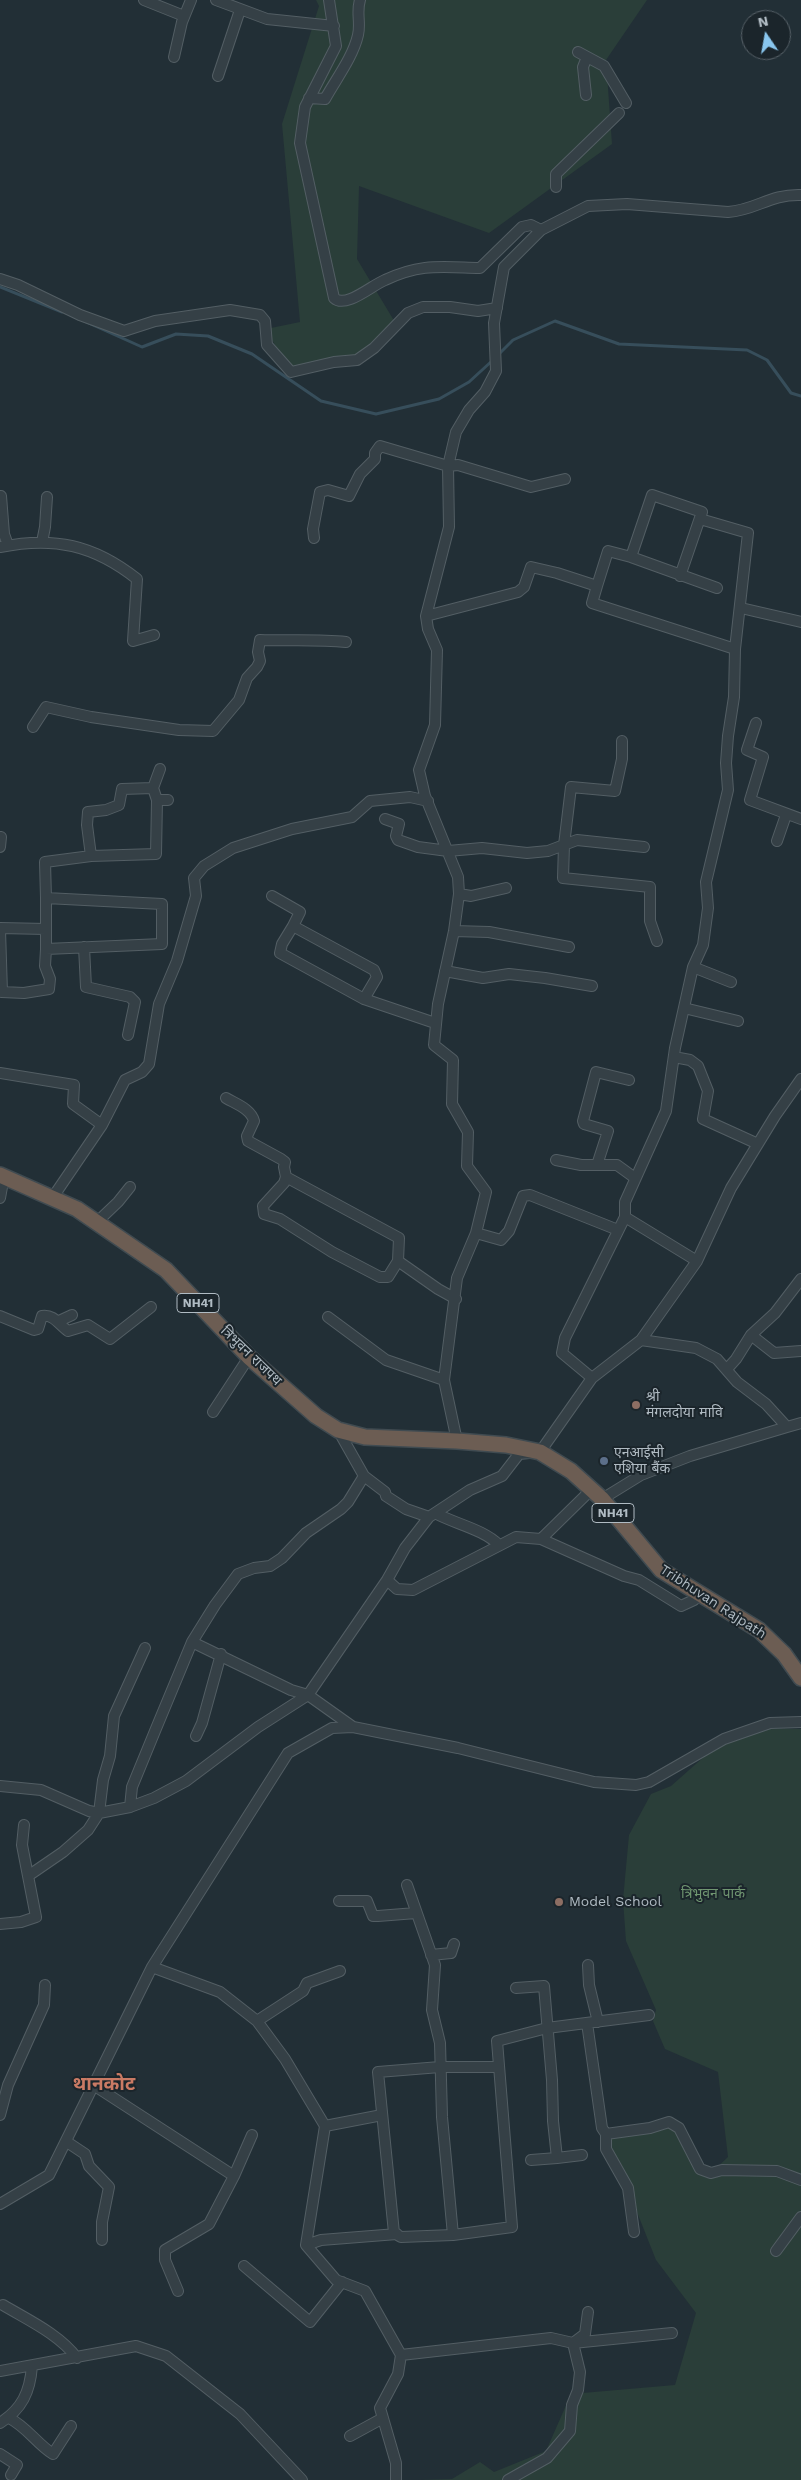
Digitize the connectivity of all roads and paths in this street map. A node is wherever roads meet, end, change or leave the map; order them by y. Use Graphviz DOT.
graph roads {
  1 [pos="144,0"];
  2 [pos="191,0"];
  3 [pos="216,0"];
  4 [pos="329,0"];
  5 [pos="360,0"];
  6 [pos="240,10"];
  7 [pos="184,16"];
  8 [pos="334,26"];
  9 [pos="174,57"];
  10 [pos="218,76"];
  11 [pos="586,95"];
  12 [pos="309,98"];
  13 [pos="626,103"];
  14 [pos="619,113"];
  15 [pos="556,186"];
  16 [pos="801,195"];
  17 [pos="542,230"];
  18 [pos="0,279"];
  19 [pos="497,308"];
  20 [pos="448,466"];
  21 [pos="565,479"];
  22 [pos="0,496"];
  23 [pos="46,497"];
  24 [pos="700,519"];
  25 [pos="314,538"];
  26 [pos="42,542"];
  27 [pos="4,546"];
  28 [pos="631,557"];
  29 [pos="680,576"];
  30 [pos="597,586"];
  31 [pos="717,588"];
  32 [pos="741,608"];
  33 [pos="426,616"];
  34 [pos="801,622"];
  35 [pos="154,635"];
  36 [pos="346,642"];
  37 [pos="735,649"];
  38 [pos="756,723"];
  39 [pos="33,727"];
  40 [pos="622,741"];
  41 [pos="160,769"];
  42 [pos="153,788"];
  43 [pos="157,800"];
  44 [pos="168,800"];
  45 [pos="428,801"];
  46 [pos="786,815"];
  47 [pos="385,819"];
  48 [pos="801,819"];
  49 [pos="777,840"];
  50 [pos="564,845"];
  51 [pos="644,847"];
  52 [pos="448,850"];
  53 [pos="91,856"];
  54 [pos="506,888"];
  55 [pos="459,894"];
  56 [pos="272,896"];
  57 [pos="46,898"];
  58 [pos="293,926"];
  59 [pos="0,929"];
  60 [pos="46,929"];
  61 [pos="454,930"];
  62 [pos="657,941"];
  63 [pos="84,947"];
  64 [pos="569,947"];
  65 [pos="46,949"];
  66 [pos="693,967"];
  67 [pos="445,971"];
  68 [pos="731,982"];
  69 [pos="592,986"];
  70 [pos="1,992"];
  71 [pos="364,999"];
  72 [pos="684,1008"];
  73 [pos="738,1021"];
  74 [pos="435,1023"];
  75 [pos="128,1035"];
  76 [pos="674,1057"];
  77 [pos="0,1074"];
  78 [pos="629,1080"];
  79 [pos="800,1082"];
  80 [pos="226,1098"];
  81 [pos="102,1125"];
  82 [pos="758,1144"];
  83 [pos="556,1160"];
  84 [pos="597,1165"];
  85 [pos="2,1175"];
  86 [pos="286,1177"];
  87 [pos="635,1178"];
  88 [pos="130,1187"];
  89 [pos="53,1197"];
  90 [pos="0,1198"];
  91 [pos="625,1217"];
  92 [pos="97,1222"];
  93 [pos="618,1230"];
  94 [pos="476,1233"];
  95 [pos="398,1261"];
  96 [pos="696,1261"];
  97 [pos="801,1279"];
  98 [pos="456,1299"];
  99 [pos="151,1307"];
  100 [pos="0,1316"];
  101 [pos="72,1316"];
  102 [pos="328,1317"];
  103 [pos="59,1321"];
  104 [pos="750,1335"];
  105 [pos="641,1340"];
  106 [pos="801,1351"];
  107 [pos="249,1357"];
  108 [pos="727,1369"];
  109 [pos="592,1378"];
  110 [pos="444,1380"];
  111 [pos="214,1412"];
  112 [pos="796,1426"];
  113 [pos="338,1430"];
  114 [pos="385,1440"];
  115 [pos="457,1440"];
  116 [pos="540,1452"];
  117 [pos="364,1476"];
  118 [pos="597,1494"];
  119 [pos="432,1515"];
  120 [pos="541,1539"];
  121 [pos="499,1546"];
  122 [pos="388,1580"];
  123 [pos="701,1593"];
  124 [pos="192,1642"];
  125 [pos="145,1648"];
  126 [pos="221,1654"];
  127 [pos="801,1678"];
  128 [pos="308,1695"];
  129 [pos="801,1722"];
  130 [pos="353,1727"];
  131 [pos="196,1736"];
  132 [pos="0,1786"];
  133 [pos="130,1806"];
  134 [pos="99,1813"];
  135 [pos="24,1825"];
  136 [pos="28,1876"];
  137 [pos="407,1885"];
  138 [pos="339,1901"];
  139 [pos="416,1913"];
  140 [pos="0,1924"];
  141 [pos="454,1944"];
  142 [pos="431,1955"];
  143 [pos="588,1965"];
  144 [pos="152,1967"];
  145 [pos="340,1971"];
  146 [pos="45,1985"];
  147 [pos="516,1988"];
  148 [pos="649,2015"];
  149 [pos="257,2021"];
  150 [pos="598,2022"];
  151 [pos="587,2023"];
  152 [pos="547,2028"];
  153 [pos="440,2067"];
  154 [pos="498,2067"];
  155 [pos="95,2086"];
  156 [pos="0,2115"];
  157 [pos="382,2115"];
  158 [pos="325,2126"];
  159 [pos="606,2134"];
  160 [pos="252,2135"];
  161 [pos="67,2142"];
  162 [pos="582,2155"];
  163 [pos="557,2158"];
  164 [pos="531,2160"];
  165 [pos="234,2176"];
  166 [pos="801,2180"];
  167 [pos="0,2204"];
  168 [pos="801,2217"];
  169 [pos="634,2232"];
  170 [pos="397,2234"];
  171 [pos="453,2235"];
  172 [pos="102,2240"];
  173 [pos="306,2245"];
  174 [pos="776,2251"];
  175 [pos="244,2266"];
  176 [pos="342,2282"];
  177 [pos="178,2291"];
  178 [pos="3,2305"];
  179 [pos="588,2312"];
  180 [pos="672,2333"];
  181 [pos="574,2343"];
  182 [pos="401,2355"];
  183 [pos="77,2358"];
  184 [pos="32,2366"];
  185 [pos="0,2371"];
  186 [pos="9,2418"];
  187 [pos="383,2418"];
  188 [pos="0,2423"];
  189 [pos="71,2426"];
  190 [pos="350,2436"];
  191 [pos="0,2454"];
  192 [pos="10,2475"];
  193 [pos="302,2480"];
  194 [pos="396,2480"];
  195 [pos="508,2480"];
  1 -- 7 [label="street"];
  2 -- 7 [label="street"];
  3 -- 6 [label="street"];
  4 -- 8 [label="street"];
  5 -- 12 [label="street"];
  6 -- 8 [label="street"];
  6 -- 10 [label="street"];
  7 -- 9 [label="street"];
  8 -- 12 [label="street"];
  11 -- 13 [label="street"];
  12 -- 17 [label="street"];
  14 -- 15 [label="street"];
  16 -- 17 [label="street"];
  17 -- 19 [label="street"];
  18 -- 19 [label="street"];
  19 -- 20 [label="street"];
  20 -- 21 [label="street"];
  20 -- 25 [label="street"];
  20 -- 33 [label="street"];
  22 -- 27 [label="street"];
  23 -- 26 [label="street"];
  24 -- 28 [label="street"];
  24 -- 29 [label="street"];
  24 -- 32 [label="street"];
  26 -- 27 [label="street"];
  26 -- 35 [label="street"];
  28 -- 29 [label="street"];
  28 -- 30 [label="street"];
  29 -- 31 [label="street"];
  30 -- 33 [label="street"];
  30 -- 37 [label="street"];
  32 -- 34 [label="street"];
  32 -- 37 [label="street"];
  33 -- 45 [label="street"];
  36 -- 39 [label="street"];
  37 -- 66 [label="street"];
  38 -- 46 [label="street"];
  40 -- 50 [label="street"];
  41 -- 42 [label="street"];
  42 -- 43 [label="street"];
  42 -- 53 [label="street"];
  43 -- 44 [label="street"];
  43 -- 53 [label="street"];
  45 -- 52 [label="street"];
  45 -- 81 [label="street"];
  46 -- 48 [label="street"];
  46 -- 49 [label="street"];
  47 -- 52 [label="street"];
  50 -- 51 [label="street"];
  50 -- 52 [label="street"];
  50 -- 62 [label="street"];
  52 -- 55 [label="street"];
  53 -- 57 [label="street"];
  54 -- 55 [label="street"];
  55 -- 61 [label="street"];
  56 -- 58 [label="street"];
  57 -- 60 [label="street"];
  57 -- 63 [label="street"];
  58 -- 71 [label="street"];
  58 -- 71 [label="street"];
  59 -- 60 [label="street"];
  59 -- 70 [label="street"];
  60 -- 65 [label="street"];
  61 -- 64 [label="street"];
  61 -- 67 [label="street"];
  63 -- 65 [label="street"];
  63 -- 75 [label="street"];
  65 -- 70 [label="street"];
  66 -- 68 [label="street"];
  66 -- 72 [label="street"];
  67 -- 69 [label="street"];
  67 -- 74 [label="street"];
  71 -- 74 [label="street"];
  72 -- 73 [label="street"];
  72 -- 76 [label="street"];
  74 -- 94 [label="street"];
  76 -- 82 [label="street"];
  76 -- 87 [label="street"];
  77 -- 81 [label="street"];
  78 -- 84 [label="street"];
  79 -- 82 [label="street"];
  80 -- 86 [label="street"];
  81 -- 89 [label="street"];
  82 -- 96 [label="street"];
  83 -- 84 [label="street"];
  84 -- 87 [label="street"];
  85 -- 89 [label="highway, त्रिभुवन राजपथ / NH41"];
  85 -- 90 [label="street"];
  86 -- 95 [label="street"];
  86 -- 95 [label="street"];
  87 -- 91 [label="street"];
  88 -- 92 [label="street"];
  89 -- 92 [label="highway, त्रिभुवन राजपथ / NH41"];
  91 -- 93 [label="street"];
  91 -- 96 [label="street"];
  92 -- 107 [label="highway, त्रिभुवन राजपथ / NH41"];
  93 -- 94 [label="street"];
  93 -- 109 [label="street"];
  94 -- 98 [label="street"];
  95 -- 98 [label="street"];
  96 -- 105 [label="street"];
  97 -- 104 [label="street"];
  98 -- 110 [label="street"];
  99 -- 103 [label="street"];
  100 -- 103 [label="street"];
  101 -- 103 [label="street"];
  102 -- 110 [label="street"];
  104 -- 106 [label="street"];
  104 -- 108 [label="street"];
  105 -- 108 [label="street"];
  105 -- 109 [label="street"];
  107 -- 111 [label="street"];
  107 -- 113 [label="highway, त्रिभुवन राजपथ / NH41"];
  108 -- 112 [label="street"];
  109 -- 116 [label="street"];
  110 -- 115 [label="street"];
  112 -- 118 [label="street"];
  113 -- 114 [label="highway, त्रिभुवन राजपथ / NH41"];
  113 -- 117 [label="street"];
  114 -- 115 [label="highway, Tribhuvan Rajpath / NH41"];
  115 -- 116 [label="highway, Tribhuvan Rajpath / NH41"];
  116 -- 118 [label="highway, Tribhuvan Rajpath / NH41"];
  116 -- 119 [label="street"];
  117 -- 119 [label="street"];
  117 -- 124 [label="street"];
  118 -- 120 [label="street"];
  118 -- 123 [label="highway, Tribhuvan Rajpath / NH41"];
  119 -- 121 [label="street"];
  119 -- 122 [label="street"];
  120 -- 121 [label="street"];
  120 -- 123 [label="street"];
  121 -- 122 [label="street"];
  122 -- 128 [label="street"];
  123 -- 127 [label="highway, Tribhuvan Rajpath / NH41"];
  124 -- 126 [label="street"];
  124 -- 133 [label="street"];
  125 -- 134 [label="street"];
  126 -- 128 [label="street"];
  126 -- 131 [label="street"];
  128 -- 130 [label="street"];
  128 -- 133 [label="street"];
  129 -- 130 [label="street"];
  130 -- 144 [label="street"];
  132 -- 134 [label="street"];
  133 -- 134 [label="street"];
  134 -- 136 [label="street"];
  135 -- 136 [label="street"];
  136 -- 140 [label="street"];
  137 -- 139 [label="street"];
  138 -- 139 [label="street"];
  139 -- 142 [label="street"];
  141 -- 142 [label="street"];
  142 -- 153 [label="street"];
  143 -- 150 [label="street"];
  144 -- 149 [label="street"];
  144 -- 155 [label="street"];
  145 -- 149 [label="street"];
  146 -- 156 [label="street"];
  147 -- 152 [label="street"];
  148 -- 150 [label="street"];
  149 -- 158 [label="street"];
  150 -- 151 [label="street"];
  151 -- 152 [label="street"];
  151 -- 159 [label="street"];
  152 -- 154 [label="street"];
  152 -- 163 [label="street"];
  153 -- 154 [label="street"];
  153 -- 157 [label="street"];
  153 -- 171 [label="street"];
  154 -- 171 [label="street"];
  155 -- 161 [label="street"];
  155 -- 165 [label="street"];
  157 -- 158 [label="street"];
  157 -- 170 [label="street"];
  158 -- 173 [label="street"];
  159 -- 166 [label="street"];
  159 -- 169 [label="street"];
  160 -- 165 [label="street"];
  161 -- 167 [label="street"];
  161 -- 172 [label="street"];
  162 -- 163 [label="street"];
  163 -- 164 [label="street"];
  165 -- 177 [label="street"];
  168 -- 174 [label="street"];
  170 -- 171 [label="street"];
  170 -- 173 [label="street"];
  173 -- 176 [label="street"];
  175 -- 176 [label="street"];
  176 -- 182 [label="street"];
  178 -- 183 [label="street"];
  179 -- 181 [label="street"];
  180 -- 181 [label="street"];
  181 -- 182 [label="street"];
  181 -- 195 [label="street"];
  182 -- 187 [label="street"];
  183 -- 184 [label="street"];
  183 -- 193 [label="street"];
  184 -- 185 [label="street"];
  184 -- 186 [label="street"];
  186 -- 188 [label="street"];
  186 -- 189 [label="street"];
  187 -- 190 [label="street"];
  187 -- 194 [label="street"];
  191 -- 192 [label="street"];
}
